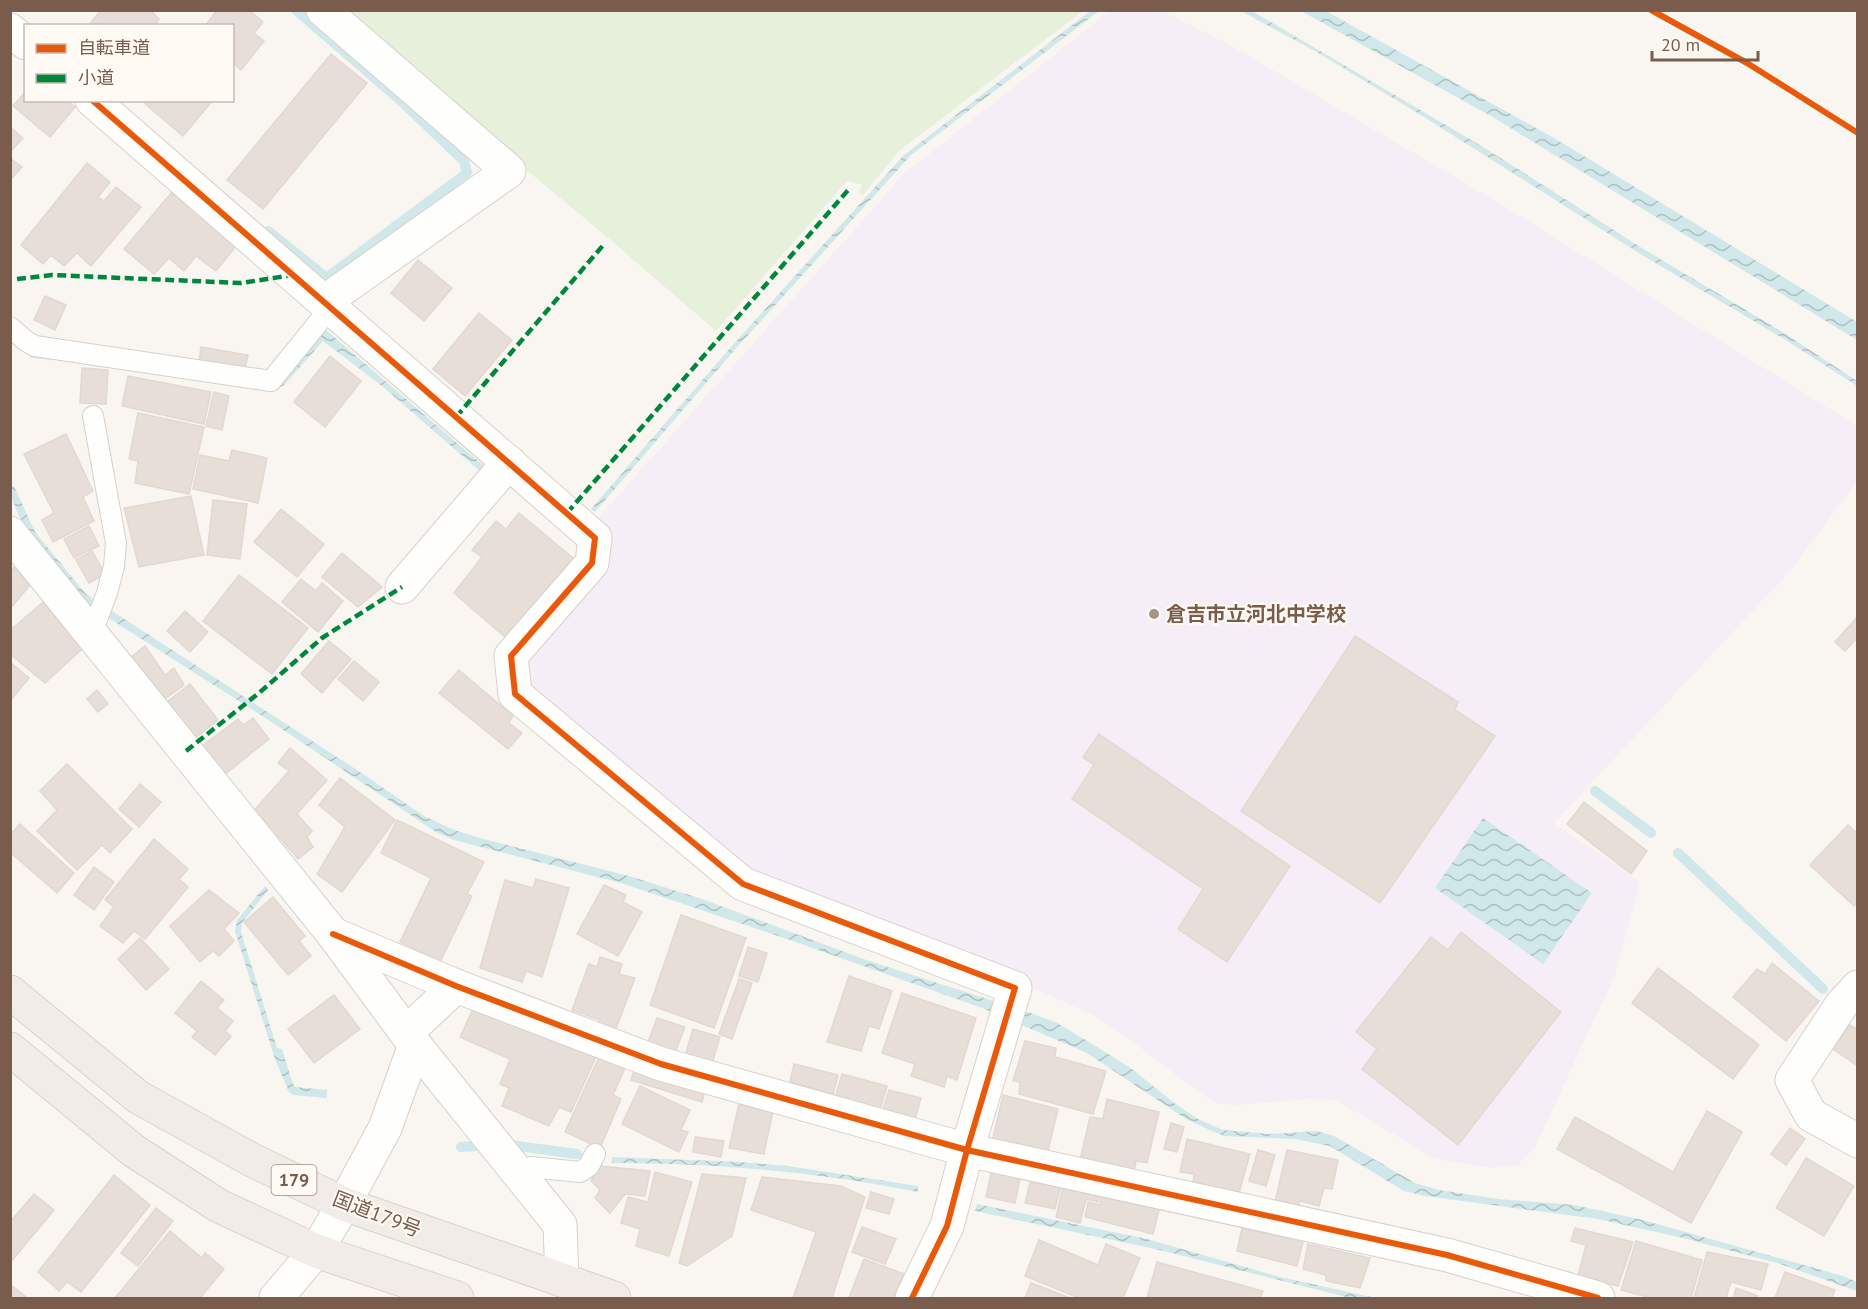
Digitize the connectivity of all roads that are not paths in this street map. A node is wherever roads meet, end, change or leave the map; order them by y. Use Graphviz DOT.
graph roads {
  1 [pos="322,10"];
  2 [pos="10,30"];
  3 [pos="24,41"];
  4 [pos="94,102"];
  5 [pos="327,305"];
  6 [pos="10,327"];
  7 [pos="93,416"];
  8 [pos="509,462"];
  9 [pos="10,533"];
  10 [pos="402,587"];
  11 [pos="89,630"];
  12 [pos="333,934"];
  13 [pos="456,986"];
  14 [pos="1857,987"];
  15 [pos="10,992"];
  16 [pos="410,1039"];
  17 [pos="10,1049"];
  18 [pos="1857,1141"];
  19 [pos="967,1150"];
  20 [pos="595,1154"];
  21 [pos="518,1173"];
  22 [pos="344,1204"];
  23 [pos="316,1251"];
  24 [pos="562,1280"];
  25 [pos="276,1299"];
  26 [pos="458,1299"];
  27 [pos="614,1299"];
  28 [pos="912,1299"];
  29 [pos="1598,1299"];
  1 -- 5 [label="street"];
  2 -- 3 [label="street"];
  4 -- 5 [label="street"];
  5 -- 6 [label="lane"];
  5 -- 8 [label="street"];
  7 -- 11 [label="lane"];
  8 -- 10 [label="street"];
  8 -- 19 [label="street"];
  9 -- 11 [label="street"];
  11 -- 12 [label="street"];
  12 -- 13 [label="street"];
  12 -- 16 [label="street"];
  13 -- 16 [label="street"];
  13 -- 19 [label="street"];
  14 -- 18 [label="street"];
  15 -- 22 [label="highway, 国道179号 / 179"];
  16 -- 21 [label="street"];
  16 -- 22 [label="street"];
  17 -- 23 [label="highway"];
  19 -- 28 [label="street"];
  19 -- 29 [label="street"];
  20 -- 21 [label="lane"];
  21 -- 24 [label="street"];
  22 -- 23 [label="street"];
  22 -- 24 [label="highway, 国道179号 / 179"];
  23 -- 25 [label="street"];
  23 -- 26 [label="highway"];
  24 -- 27 [label="highway, 国道179号 / 179"];
}
